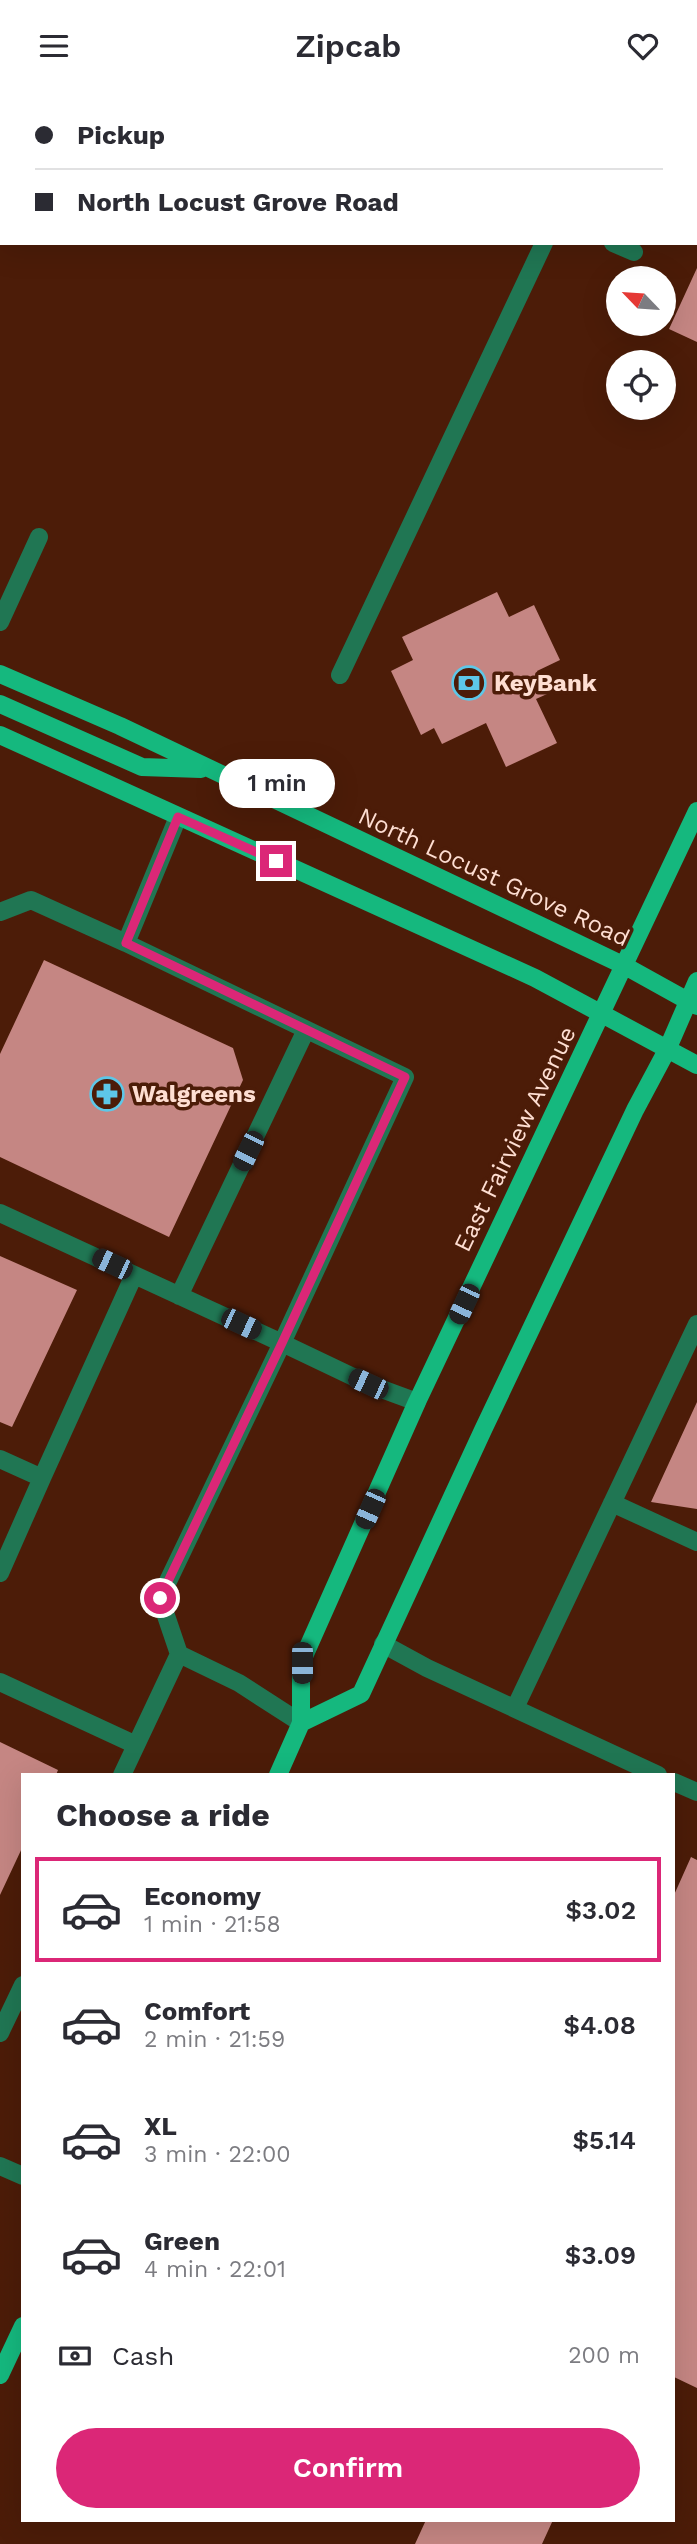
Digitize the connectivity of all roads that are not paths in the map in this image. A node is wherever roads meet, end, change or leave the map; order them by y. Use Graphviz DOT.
graph roads {
  1 [pos="543,245"];
  2 [pos="618,245"];
  3 [pos="634,252"];
  4 [pos="39,537"];
  5 [pos="0,622"];
  6 [pos="0,674"];
  7 [pos="340,675"];
  8 [pos="0,704"];
  9 [pos="0,735"];
  10 [pos="208,769"];
  11 [pos="697,811"];
  12 [pos="178,817"];
  13 [pos="0,912"];
  14 [pos="126,943"];
  15 [pos="625,966"];
  16 [pos="697,981"];
  17 [pos="693,1003"];
  18 [pos="602,1015"];
  19 [pos="306,1030"];
  20 [pos="667,1050"];
  21 [pos="697,1065"];
  22 [pos="0,1213"];
  23 [pos="134,1275"];
  24 [pos="179,1296"];
  25 [pos="697,1324"];
  26 [pos="282,1343"];
  27 [pos="417,1402"];
  28 [pos="0,1459"];
  29 [pos="42,1478"];
  30 [pos="612,1503"];
  31 [pos="697,1542"];
  32 [pos="0,1573"];
  33 [pos="383,1644"];
  34 [pos="179,1654"];
  35 [pos="0,1682"];
  36 [pos="515,1708"];
  37 [pos="302,1723"];
  38 [pos="136,1745"];
  39 [pos="123,1773"];
  40 [pos="279,1773"];
  41 [pos="654,1773"];
  42 [pos="675,1782"];
  43 [pos="697,1793"];
  44 [pos="21,1989"];
  45 [pos="0,2033"];
  46 [pos="0,2166"];
  47 [pos="21,2175"];
  48 [pos="21,2330"];
  49 [pos="0,2375"];
  1 -- 7 [label="lane"];
  2 -- 3 [label="lane"];
  4 -- 5 [label="lane"];
  6 -- 10 [label="main road, North Locust Grove Road"];
  8 -- 10 [label="main road"];
  9 -- 12 [label="main road"];
  10 -- 15 [label="main road, North Locust Grove Road"];
  11 -- 15 [label="main road, East Fairview Avenue"];
  12 -- 14 [label="lane"];
  12 -- 18 [label="main road"];
  13 -- 14 [label="lane"];
  14 -- 19 [label="lane"];
  15 -- 17 [label="main road, North Locust Grove Road"];
  15 -- 18 [label="main road, East Fairview Avenue"];
  16 -- 17 [label="main road"];
  17 -- 20 [label="main road"];
  18 -- 20 [label="main road"];
  18 -- 27 [label="main road, East Fairview Avenue"];
  19 -- 24 [label="lane"];
  19 -- 26 [label="lane"];
  20 -- 21 [label="main road"];
  20 -- 33 [label="main road"];
  22 -- 23 [label="lane"];
  23 -- 24 [label="lane"];
  23 -- 29 [label="lane"];
  24 -- 26 [label="lane"];
  25 -- 30 [label="lane"];
  26 -- 27 [label="lane"];
  26 -- 34 [label="lane"];
  27 -- 37 [label="main road, East Fairview Avenue"];
  28 -- 29 [label="lane"];
  29 -- 32 [label="lane"];
  30 -- 31 [label="lane"];
  30 -- 36 [label="lane"];
  33 -- 36 [label="lane"];
  33 -- 37 [label="main road"];
  34 -- 37 [label="lane"];
  34 -- 38 [label="lane"];
  35 -- 38 [label="lane"];
  36 -- 41 [label="lane"];
  37 -- 40 [label="main road, East Fairview Avenue"];
  38 -- 39 [label="lane"];
  42 -- 43 [label="lane"];
  44 -- 45 [label="lane"];
  46 -- 47 [label="lane"];
  48 -- 49 [label="main road"];
}
